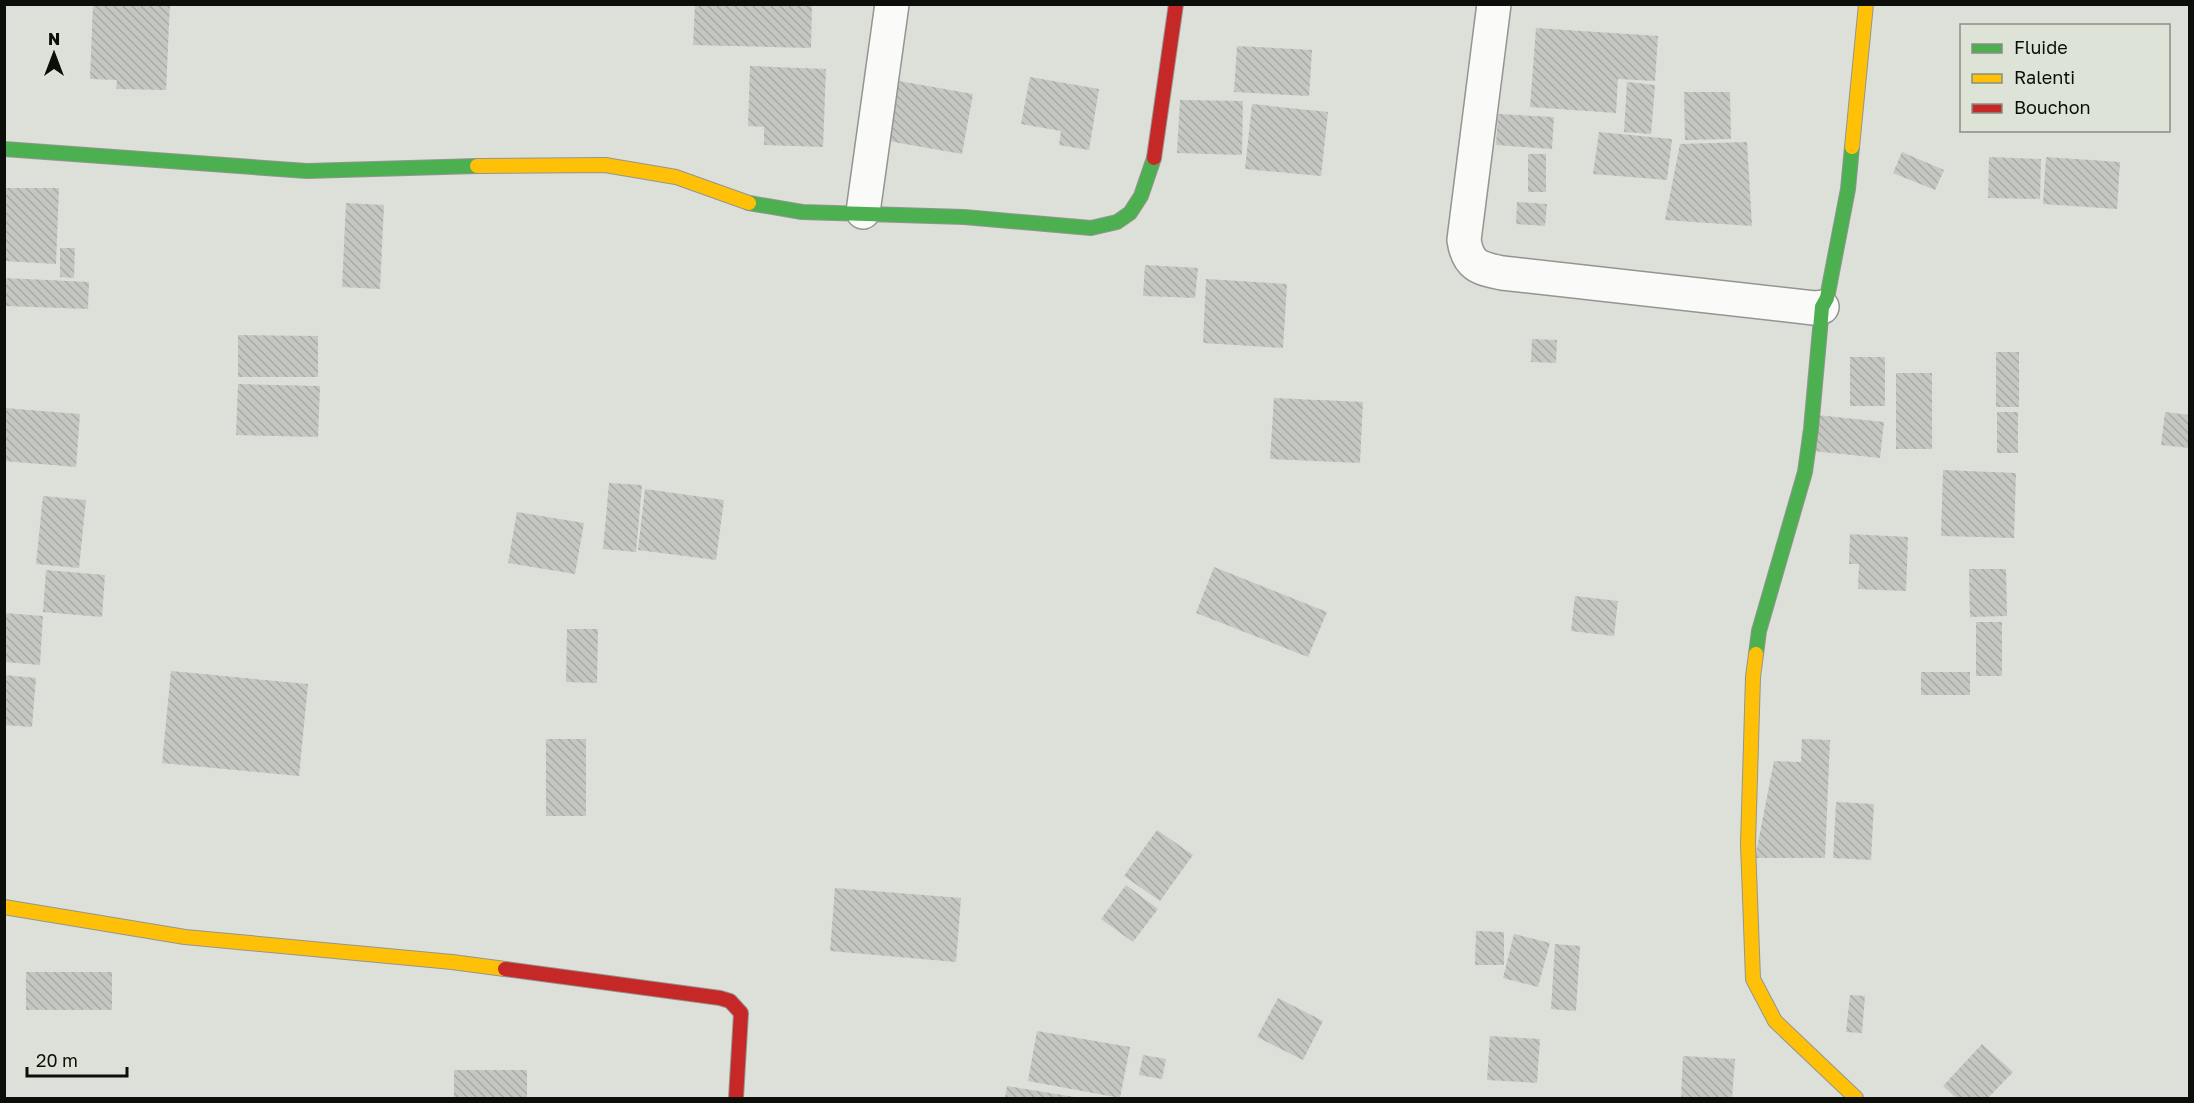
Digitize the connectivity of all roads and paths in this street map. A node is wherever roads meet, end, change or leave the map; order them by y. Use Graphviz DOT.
graph roads {
  1 [pos="892,4"];
  2 [pos="1176,4"];
  3 [pos="1494,4"];
  4 [pos="1866,4"];
  5 [pos="4,149"];
  6 [pos="863,212"];
  7 [pos="1822,307"];
  8 [pos="4,907"];
  9 [pos="736,1098"];
  10 [pos="1856,1098"];
  1 -- 6 [label="street"];
  2 -- 6 [label="street"];
  3 -- 7 [label="street"];
  4 -- 7 [label="street"];
  5 -- 6 [label="street"];
  7 -- 10 [label="street"];
  8 -- 9 [label="street"];
}
